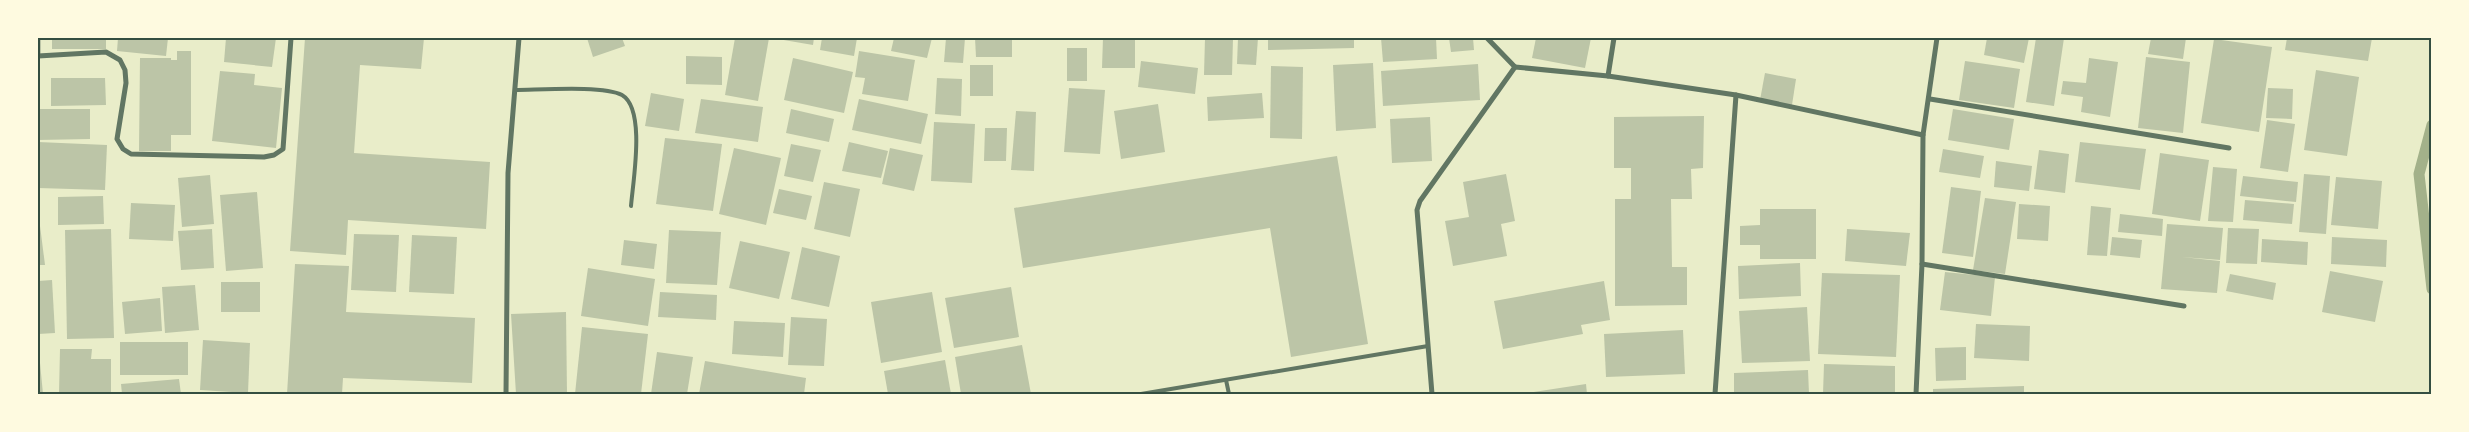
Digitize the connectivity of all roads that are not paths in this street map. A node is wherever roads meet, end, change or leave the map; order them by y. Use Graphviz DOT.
graph roads {
  1 [pos="291,38"];
  2 [pos="519,38"];
  3 [pos="1487,38"];
  4 [pos="1614,38"];
  5 [pos="1937,38"];
  6 [pos="38,56"];
  7 [pos="1515,67"];
  8 [pos="1608,76"];
  9 [pos="515,90"];
  10 [pos="1736,95"];
  11 [pos="1930,99"];
  12 [pos="1923,135"];
  13 [pos="2229,148"];
  14 [pos="631,206"];
  15 [pos="1922,264"];
  16 [pos="2184,306"];
  17 [pos="1428,346"];
  18 [pos="1226,380"];
  19 [pos="506,394"];
  20 [pos="1141,394"];
  21 [pos="1229,394"];
  22 [pos="1432,394"];
  23 [pos="1715,394"];
  24 [pos="1916,394"];
  1 -- 6 [label="street"];
  2 -- 9 [label="street"];
  3 -- 7 [label="street"];
  4 -- 8 [label="street"];
  5 -- 11 [label="street"];
  7 -- 8 [label="street"];
  7 -- 17 [label="street"];
  8 -- 10 [label="street"];
  9 -- 14 [label="lane"];
  9 -- 19 [label="street"];
  10 -- 12 [label="street"];
  10 -- 23 [label="street"];
  11 -- 12 [label="street"];
  11 -- 13 [label="street"];
  12 -- 15 [label="street"];
  15 -- 16 [label="street"];
  15 -- 24 [label="street"];
  17 -- 18 [label="lane"];
  17 -- 22 [label="street"];
  18 -- 20 [label="lane"];
  18 -- 21 [label="lane"];
}
